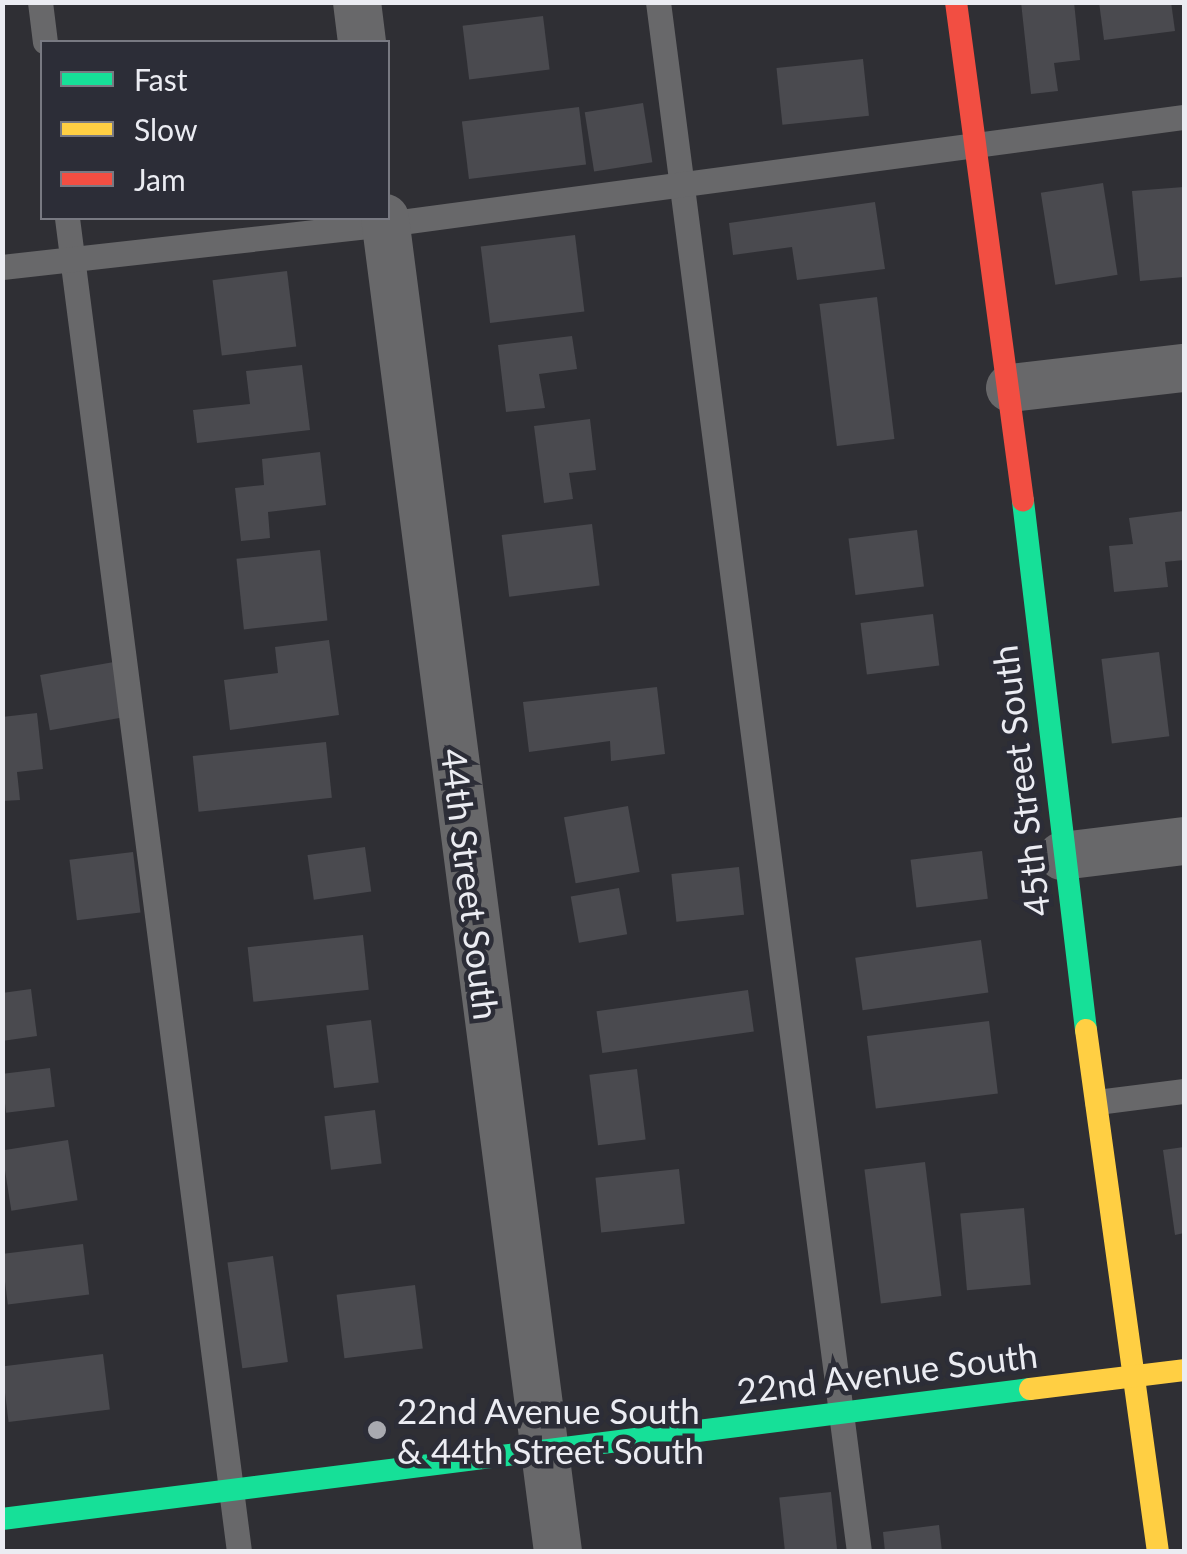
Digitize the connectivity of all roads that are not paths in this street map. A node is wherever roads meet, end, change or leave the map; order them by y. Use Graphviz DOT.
graph roads {
  1 [pos="40,2"];
  2 [pos="357,2"];
  3 [pos="658,2"];
  4 [pos="956,2"];
  5 [pos="45,40"];
  6 [pos="362,40"];
  7 [pos="1184,118"];
  8 [pos="976,144"];
  9 [pos="681,184"];
  10 [pos="68,220"];
  11 [pos="386,221"];
  12 [pos="73,259"];
  13 [pos="2,267"];
  14 [pos="1184,368"];
  15 [pos="1010,388"];
  16 [pos="1184,841"];
  17 [pos="1062,856"];
  18 [pos="1184,1091"];
  19 [pos="1096,1102"];
  20 [pos="1184,1370"];
  21 [pos="1135,1376"];
  22 [pos="841,1413"];
  23 [pos="545,1451"];
  24 [pos="230,1490"];
  25 [pos="2,1519"];
  26 [pos="238,1552"];
  27 [pos="558,1552"];
  28 [pos="859,1552"];
  29 [pos="1158,1552"];
  1 -- 5 [label="lane"];
  2 -- 6 [label="street"];
  3 -- 9 [label="lane"];
  4 -- 8 [label="street, 45th Street South"];
  7 -- 8 [label="lane"];
  8 -- 9 [label="lane"];
  8 -- 15 [label="street, 45th Street South"];
  9 -- 11 [label="lane"];
  9 -- 22 [label="lane"];
  10 -- 12 [label="lane"];
  11 -- 12 [label="lane"];
  11 -- 23 [label="street, 44th Street South"];
  12 -- 13 [label="lane"];
  12 -- 24 [label="lane"];
  14 -- 15 [label="street"];
  15 -- 17 [label="street, 45th Street South"];
  16 -- 17 [label="street"];
  17 -- 19 [label="street, 45th Street South"];
  18 -- 19 [label="lane"];
  19 -- 21 [label="street, 45th Street South"];
  20 -- 21 [label="street, 22nd Avenue South"];
  21 -- 22 [label="street, 22nd Avenue South"];
  21 -- 29 [label="street, 45th Street South"];
  22 -- 23 [label="street, 22nd Avenue South"];
  22 -- 28 [label="lane"];
  23 -- 24 [label="street, 22nd Avenue South"];
  23 -- 27 [label="street, 44th Street South"];
  24 -- 25 [label="street, 22nd Avenue South"];
  24 -- 26 [label="lane"];
}
